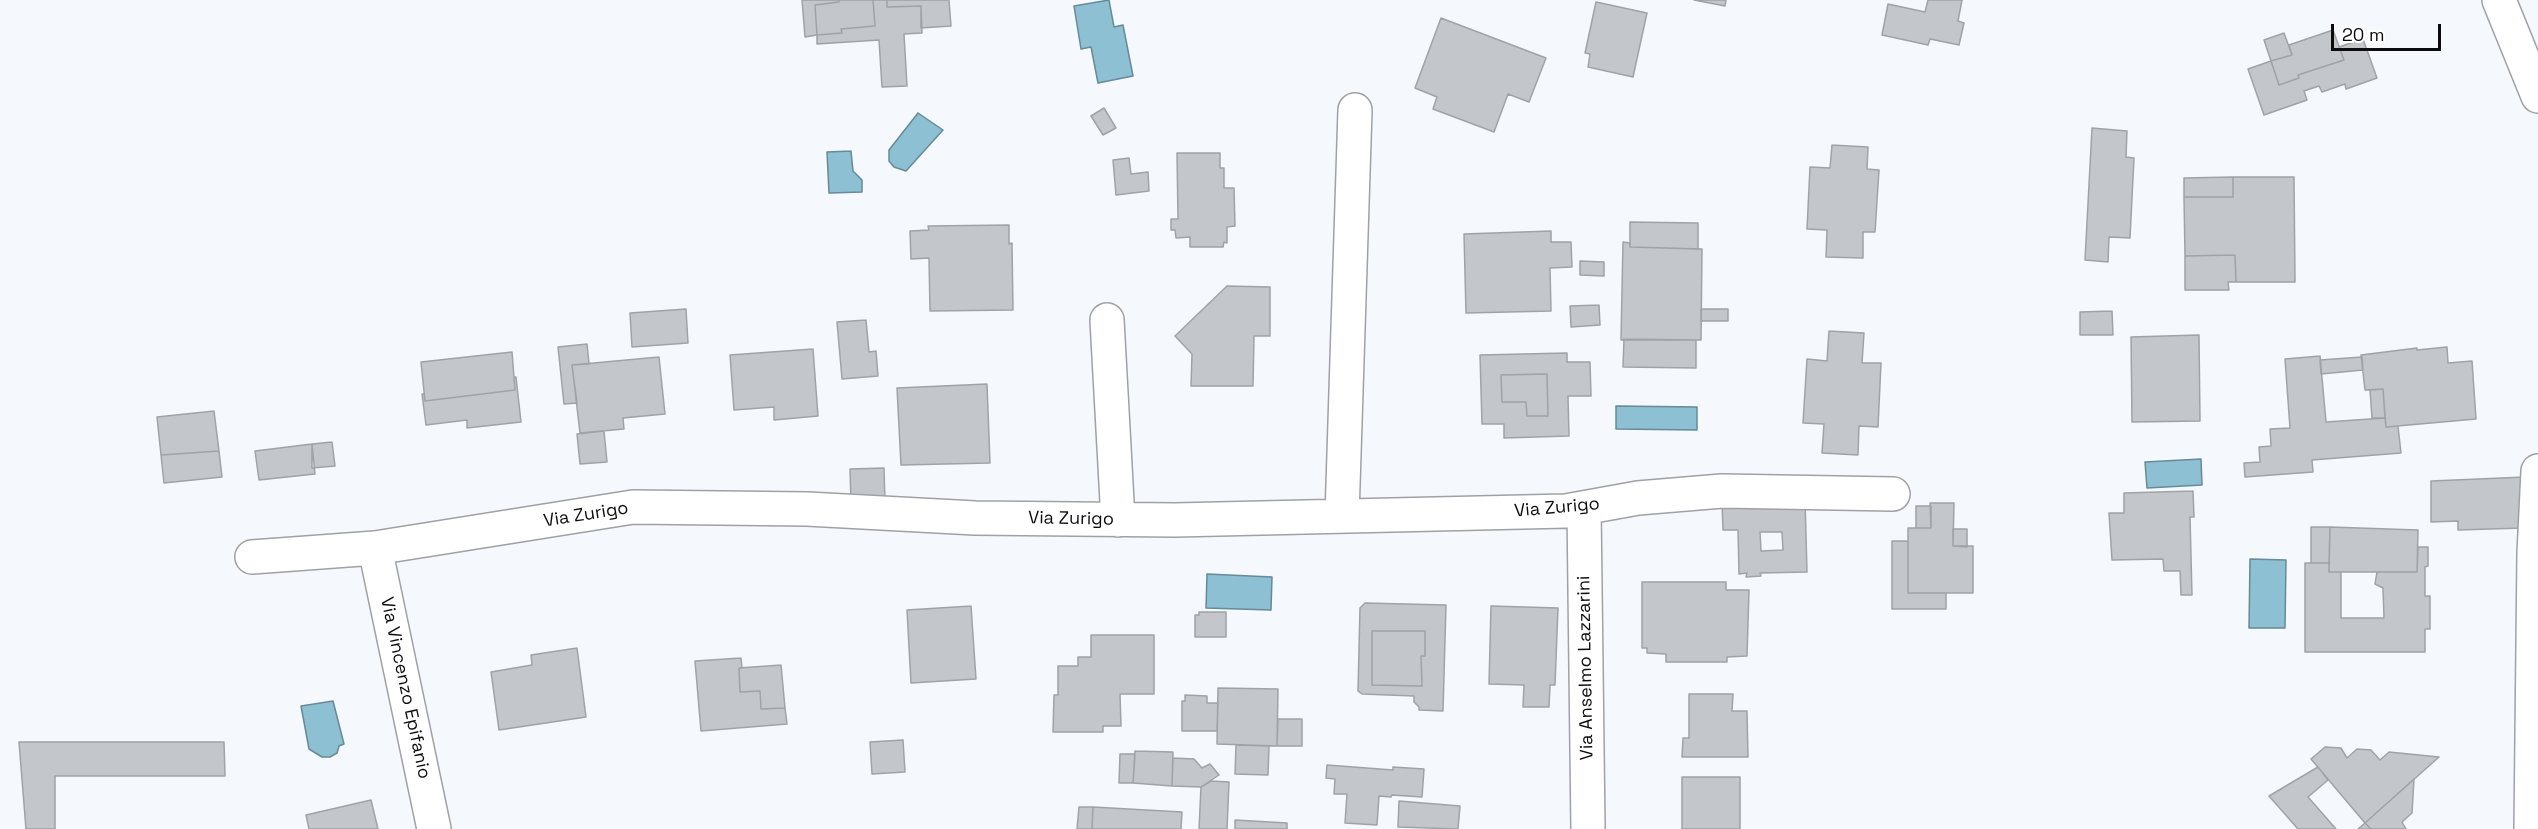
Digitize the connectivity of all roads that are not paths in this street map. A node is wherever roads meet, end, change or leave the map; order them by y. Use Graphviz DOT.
graph roads {
  1 [pos="2499,0"];
  2 [pos="2538,96"];
  3 [pos="1355,110"];
  4 [pos="1107,320"];
  5 [pos="2538,471"];
  6 [pos="1893,494"];
  7 [pos="1584,508"];
  8 [pos="1342,516"];
  9 [pos="1118,520"];
  10 [pos="375,548"];
  11 [pos="252,557"];
  12 [pos="434,829"];
  13 [pos="1588,829"];
  14 [pos="2531,829"];
  1 -- 2 [label="street"];
  3 -- 8 [label="street"];
  4 -- 9 [label="street"];
  5 -- 14 [label="street"];
  6 -- 7 [label="street, Via Zurigo"];
  7 -- 8 [label="street, Via Zurigo"];
  7 -- 13 [label="street, Via Anselmo Lazzarini"];
  8 -- 9 [label="street, Via Zurigo"];
  9 -- 10 [label="street, Via Zurigo"];
  10 -- 11 [label="street, Via Zurigo"];
  10 -- 12 [label="street, Via Vincenzo Epifanio"];
}
